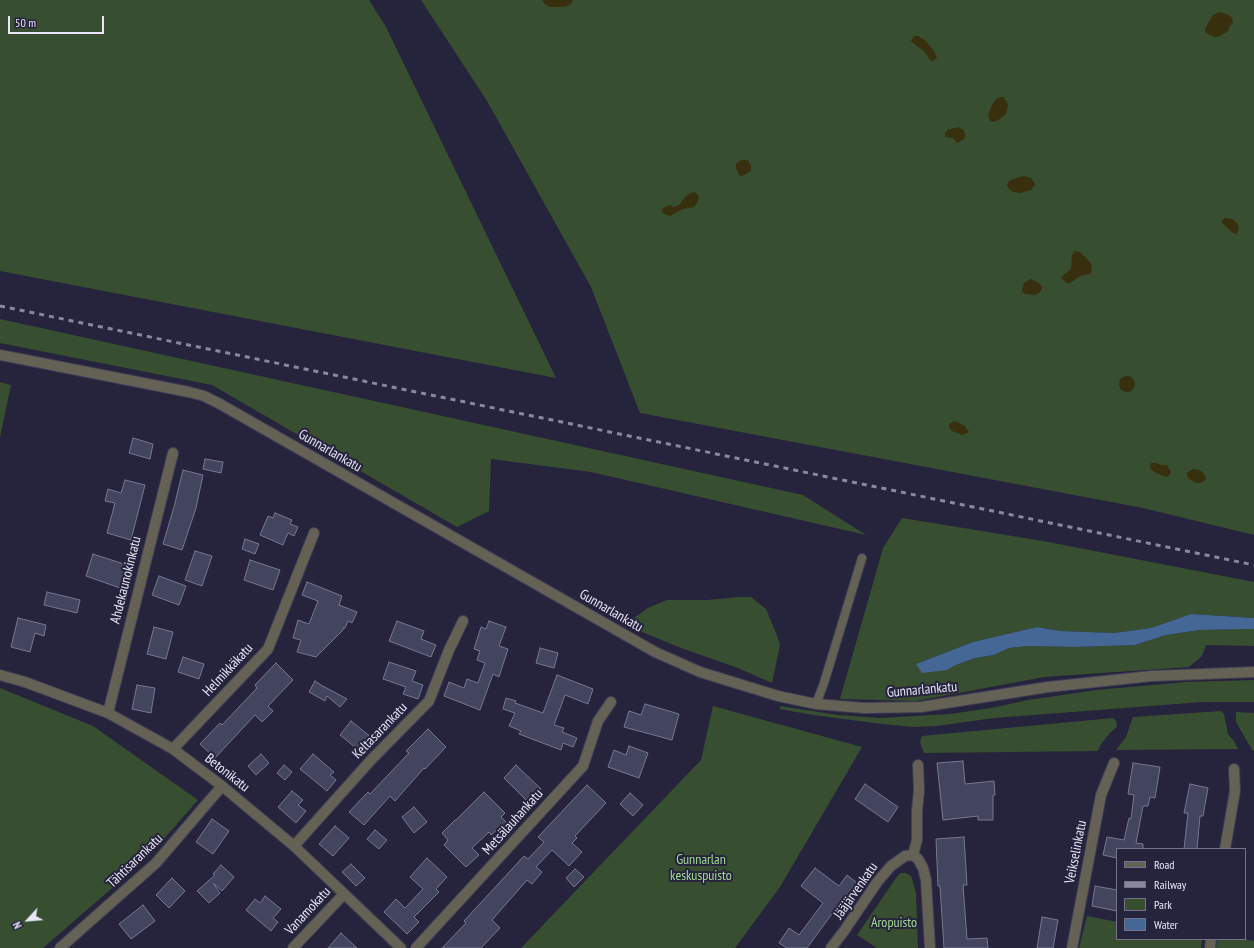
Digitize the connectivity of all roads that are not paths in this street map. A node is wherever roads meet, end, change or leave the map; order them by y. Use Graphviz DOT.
graph roads {
  1 [pos="0,355"];
  2 [pos="173,453"];
  3 [pos="314,533"];
  4 [pos="862,558"];
  5 [pos="463,621"];
  6 [pos="1254,672"];
  7 [pos="0,675"];
  8 [pos="611,702"];
  9 [pos="816,704"];
  10 [pos="108,713"];
  11 [pos="173,749"];
  12 [pos="1114,763"];
  13 [pos="918,765"];
  14 [pos="1234,769"];
  15 [pos="222,786"];
  16 [pos="294,846"];
  17 [pos="1225,848"];
  18 [pos="913,855"];
  19 [pos="344,894"];
  20 [pos="60,948"];
  21 [pos="293,948"];
  22 [pos="402,948"];
  23 [pos="416,948"];
  24 [pos="831,948"];
  25 [pos="930,948"];
  26 [pos="1072,948"];
  1 -- 9 [label="street, Gunnarlankatu"];
  2 -- 10 [label="street, Ahdekaunokinkatu"];
  3 -- 11 [label="street, Helmikkäkatu"];
  4 -- 9 [label="lane"];
  5 -- 16 [label="street, Keltasarankatu"];
  6 -- 9 [label="street, Gunnarlankatu"];
  7 -- 10 [label="street, Betonikatu"];
  8 -- 23 [label="street, Metsälauhankatu"];
  10 -- 11 [label="street, Betonikatu"];
  11 -- 15 [label="street, Betonikatu"];
  12 -- 26 [label="street, Veikselinkatu"];
  13 -- 18 [label="street"];
  14 -- 17 [label="street"];
  15 -- 16 [label="street, Betonikatu"];
  15 -- 20 [label="street, Tähtisarankatu"];
  16 -- 19 [label="street, Betonikatu"];
  18 -- 24 [label="street, Jääjärvenkatu"];
  18 -- 25 [label="street"];
  19 -- 21 [label="street, Vanamokatu"];
  19 -- 22 [label="street, Betonikatu"];
}
